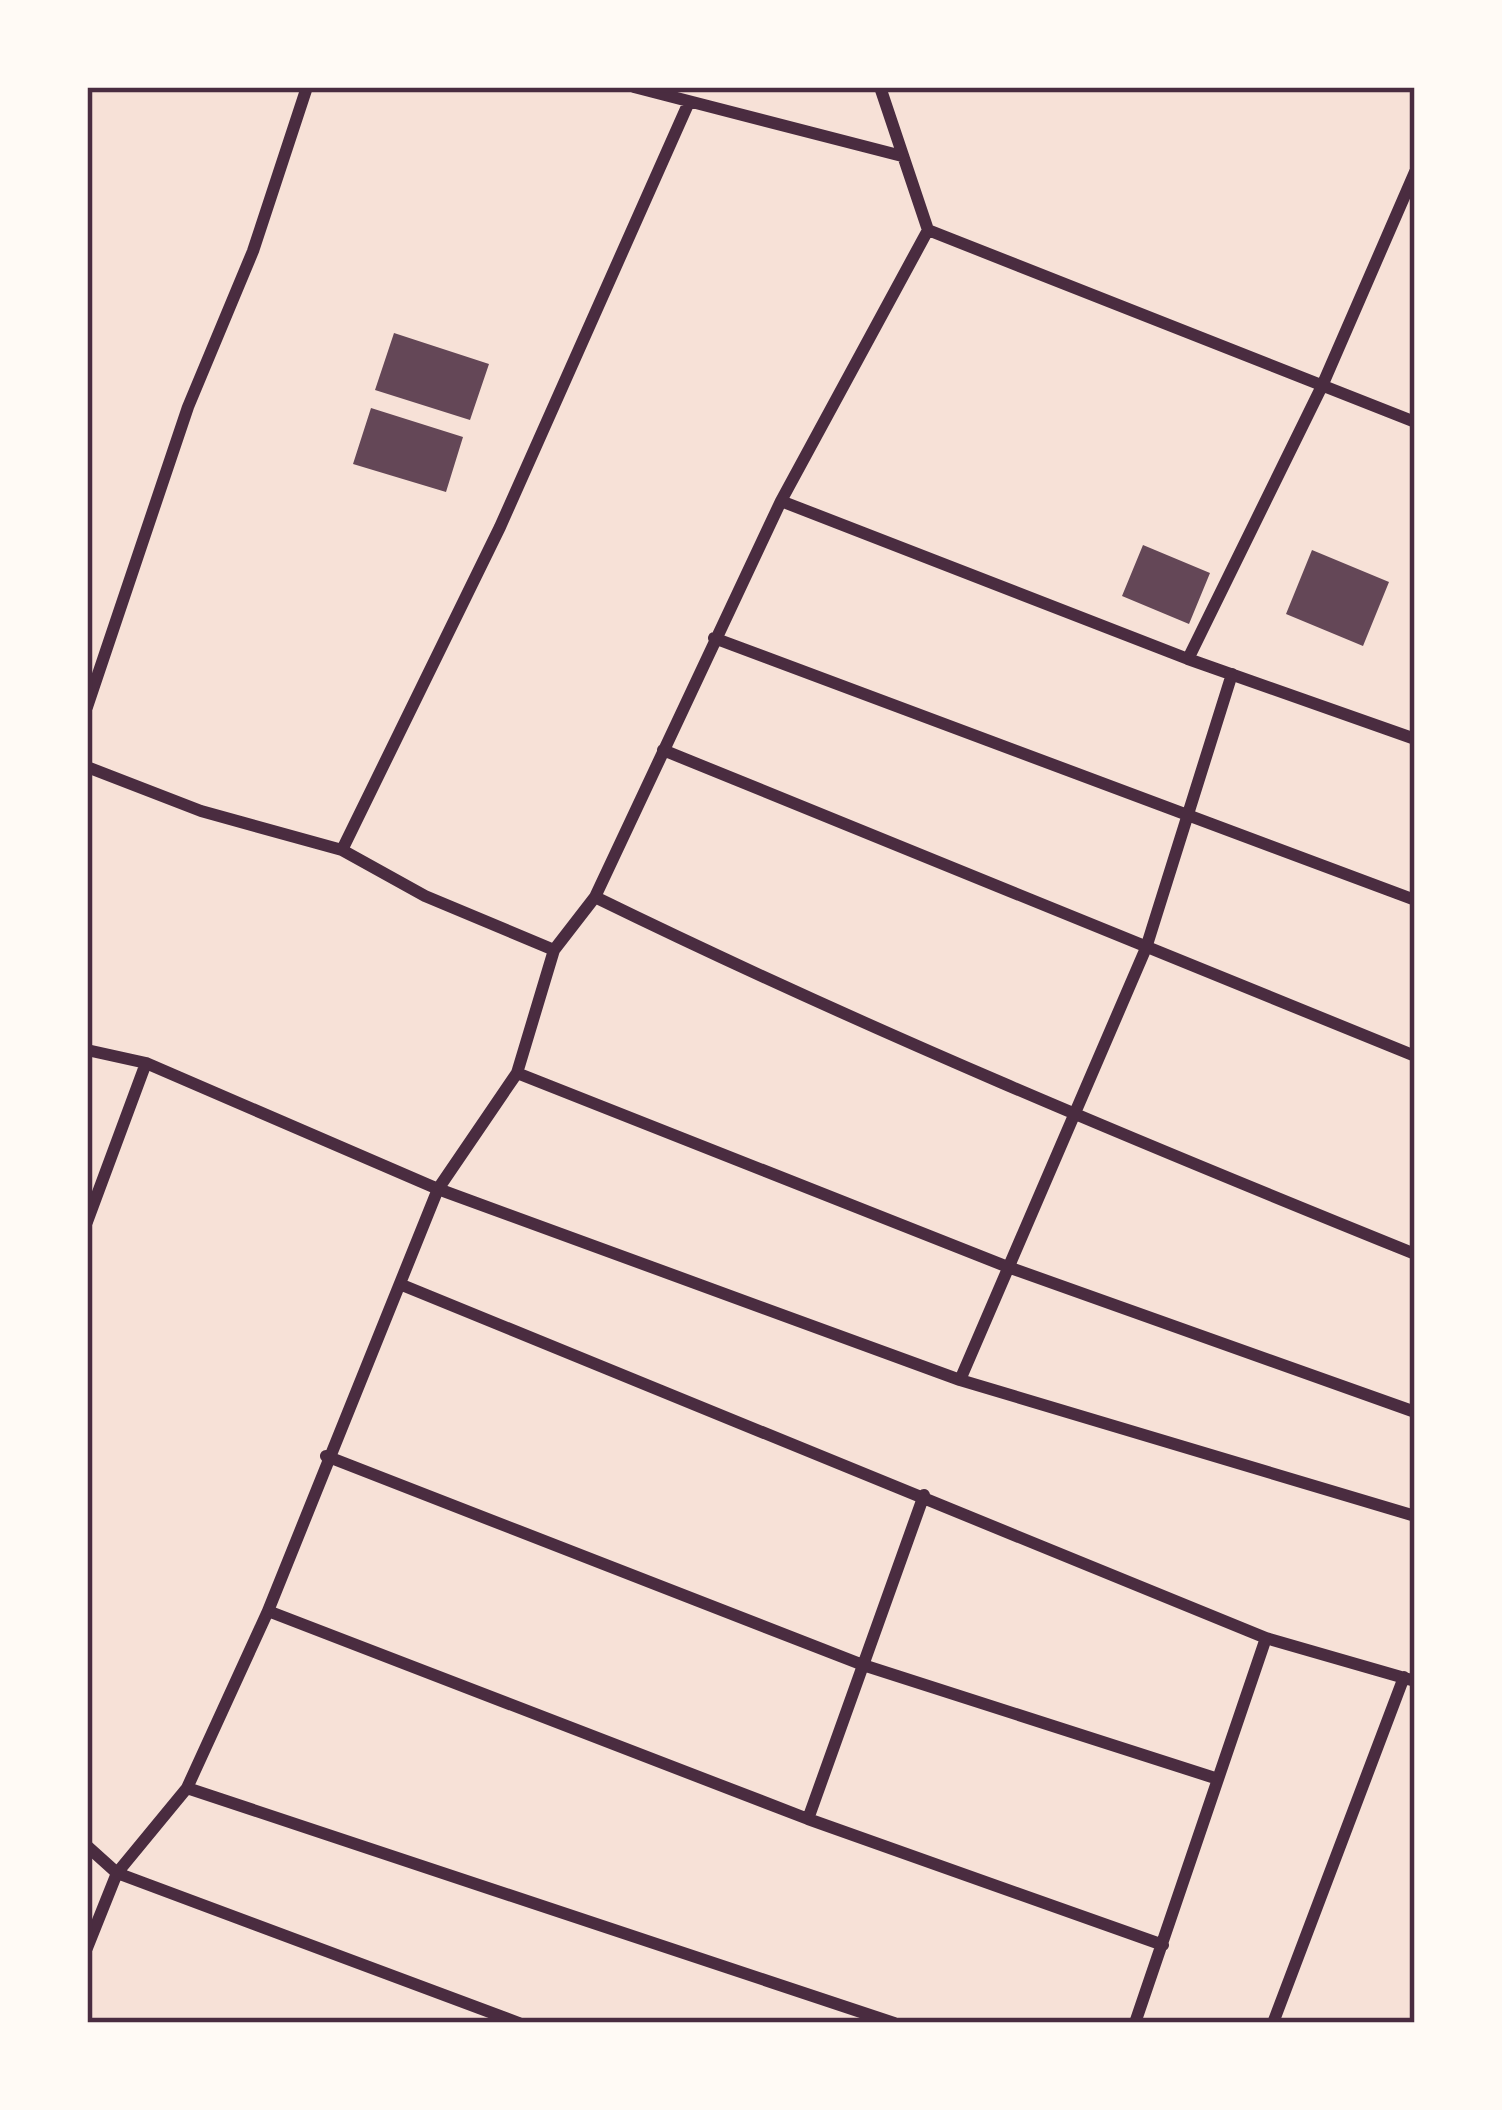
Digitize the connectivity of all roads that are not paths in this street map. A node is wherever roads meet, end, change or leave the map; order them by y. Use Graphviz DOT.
graph roads {
  1 [pos="307,87"];
  2 [pos="634,87"];
  3 [pos="880,87"];
  4 [pos="689,102"];
  5 [pos="902,156"];
  6 [pos="1415,172"];
  7 [pos="928,230"];
  8 [pos="1322,386"];
  9 [pos="1415,422"];
  10 [pos="781,501"];
  11 [pos="714,638"];
  12 [pos="1188,659"];
  13 [pos="1232,674"];
  14 [pos="87,706"];
  15 [pos="1415,739"];
  16 [pos="663,750"];
  17 [pos="87,767"];
  18 [pos="1187,816"];
  19 [pos="342,850"];
  20 [pos="595,897"];
  21 [pos="1415,900"];
  22 [pos="1145,948"];
  23 [pos="554,950"];
  24 [pos="87,1050"];
  25 [pos="1415,1056"];
  26 [pos="146,1063"];
  27 [pos="517,1073"];
  28 [pos="1077,1118"];
  29 [pos="438,1189"];
  30 [pos="87,1222"];
  31 [pos="1415,1254"];
  32 [pos="1008,1267"];
  33 [pos="402,1285"];
  34 [pos="960,1380"];
  35 [pos="1415,1412"];
  36 [pos="326,1456"];
  37 [pos="924,1495"];
  38 [pos="1415,1516"];
  39 [pos="268,1611"];
  40 [pos="1266,1638"];
  41 [pos="862,1665"];
  42 [pos="1409,1679"];
  43 [pos="1218,1779"];
  44 [pos="187,1788"];
  45 [pos="808,1819"];
  46 [pos="87,1846"];
  47 [pos="117,1874"];
  48 [pos="1163,1945"];
  49 [pos="87,1948"];
  50 [pos="519,2023"];
  51 [pos="894,2023"];
  52 [pos="1135,2023"];
  53 [pos="1273,2023"];
  1 -- 14 [label="street"];
  2 -- 4 [label="street"];
  3 -- 5 [label="street"];
  4 -- 5 [label="street"];
  4 -- 19 [label="street"];
  5 -- 7 [label="street"];
  6 -- 8 [label="street"];
  7 -- 8 [label="street"];
  7 -- 10 [label="street"];
  8 -- 9 [label="street"];
  8 -- 12 [label="street"];
  10 -- 11 [label="street"];
  10 -- 12 [label="street"];
  11 -- 16 [label="street"];
  11 -- 18 [label="street"];
  12 -- 13 [label="street"];
  13 -- 15 [label="street"];
  13 -- 18 [label="street"];
  16 -- 20 [label="street"];
  16 -- 22 [label="street"];
  17 -- 19 [label="street"];
  18 -- 21 [label="street"];
  18 -- 22 [label="street"];
  19 -- 23 [label="street"];
  20 -- 23 [label="street"];
  20 -- 28 [label="street"];
  22 -- 25 [label="street"];
  22 -- 28 [label="street"];
  23 -- 27 [label="street"];
  24 -- 26 [label="street"];
  26 -- 29 [label="street"];
  26 -- 30 [label="street"];
  27 -- 29 [label="street"];
  27 -- 32 [label="street"];
  28 -- 31 [label="street"];
  28 -- 32 [label="street"];
  29 -- 33 [label="street"];
  29 -- 34 [label="street"];
  32 -- 34 [label="street"];
  32 -- 35 [label="street"];
  33 -- 36 [label="street"];
  33 -- 37 [label="street"];
  34 -- 38 [label="street"];
  36 -- 39 [label="street"];
  36 -- 41 [label="street"];
  37 -- 40 [label="street"];
  37 -- 41 [label="street"];
  39 -- 44 [label="street"];
  39 -- 45 [label="street"];
  40 -- 42 [label="street"];
  40 -- 43 [label="street"];
  41 -- 43 [label="street"];
  41 -- 45 [label="street"];
  42 -- 53 [label="street"];
  43 -- 48 [label="street"];
  44 -- 47 [label="street"];
  44 -- 51 [label="street"];
  45 -- 48 [label="street"];
  46 -- 47 [label="street"];
  47 -- 49 [label="street"];
  47 -- 50 [label="street"];
  48 -- 52 [label="street"];
}
